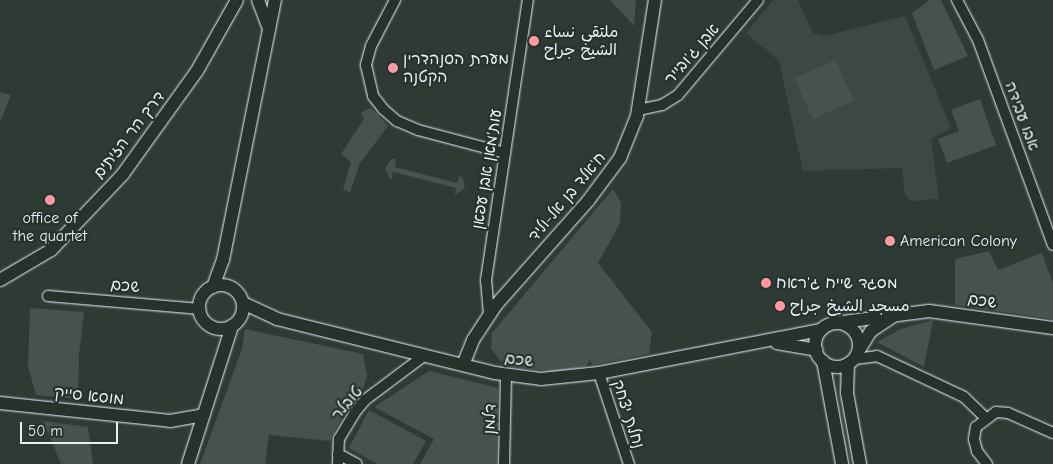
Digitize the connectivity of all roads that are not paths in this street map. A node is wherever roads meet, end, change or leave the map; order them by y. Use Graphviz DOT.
graph roads {
  1 [pos="237,0"];
  2 [pos="258,0"];
  3 [pos="275,0"];
  4 [pos="394,0"];
  5 [pos="528,0"];
  6 [pos="655,0"];
  7 [pos="758,0"];
  8 [pos="958,0"];
  9 [pos="270,36"];
  10 [pos="638,110"];
  11 [pos="505,154"];
  12 [pos="1053,245"];
  13 [pos="225,249"];
  14 [pos="0,280"];
  15 [pos="212,287"];
  16 [pos="230,287"];
  17 [pos="48,296"];
  18 [pos="243,303"];
  19 [pos="200,308"];
  20 [pos="905,312"];
  21 [pos="489,314"];
  22 [pos="277,319"];
  23 [pos="236,323"];
  24 [pos="835,323"];
  25 [pos="1053,328"];
  26 [pos="821,330"];
  27 [pos="761,342"];
  28 [pos="425,355"];
  29 [pos="820,356"];
  30 [pos="853,358"];
  31 [pos="463,365"];
  32 [pos="599,373"];
  33 [pos="506,375"];
  34 [pos="0,403"];
  35 [pos="203,415"];
  36 [pos="986,418"];
  37 [pos="1053,433"];
  38 [pos="338,459"];
  39 [pos="188,464"];
  40 [pos="357,464"];
  41 [pos="504,464"];
  42 [pos="629,464"];
  43 [pos="842,464"];
  44 [pos="860,464"];
  45 [pos="988,464"];
  1 -- 14 [label="street, דרך הר הזיתים"];
  2 -- 9 [label="street"];
  3 -- 9 [label="street"];
  4 -- 11 [label="street"];
  5 -- 11 [label="street, עות'מאן אבן עפאן"];
  6 -- 10 [label="street, ח'אלד בן אל-וליד"];
  7 -- 10 [label="street, אבן ג'ובייר"];
  8 -- 12 [label="street, אבו עבידה"];
  9 -- 13 [label="street"];
  10 -- 21 [label="street, ח'אלד בן אל-וליד"];
  11 -- 21 [label="street, עות'מאן אבן עפאן"];
  13 -- 15 [label="street"];
  13 -- 16 [label="street"];
  15 -- 16 [label="street"];
  15 -- 19 [label="street"];
  16 -- 18 [label="street"];
  17 -- 19 [label="street, שכם"];
  18 -- 22 [label="street, שכם"];
  18 -- 23 [label="street"];
  19 -- 23 [label="street"];
  20 -- 24 [label="street, שכם"];
  20 -- 25 [label="street, שכם"];
  20 -- 30 [label="street, שכם"];
  21 -- 31 [label="street, ח'אלד בן אל-וליד"];
  22 -- 23 [label="street, שכם"];
  22 -- 28 [label="street, שכם"];
  23 -- 35 [label="street"];
  24 -- 26 [label="street"];
  24 -- 30 [label="street"];
  26 -- 27 [label="street, שכם"];
  26 -- 29 [label="street"];
  27 -- 29 [label="street, שכם"];
  27 -- 32 [label="street, שכם"];
  28 -- 31 [label="street, שכם"];
  28 -- 38 [label="street, טובלר"];
  29 -- 30 [label="street"];
  29 -- 43 [label="street"];
  30 -- 36 [label="street"];
  30 -- 44 [label="street"];
  31 -- 33 [label="street, שכם"];
  32 -- 33 [label="street, שכם"];
  32 -- 42 [label="street, נחלת יצחק"];
  33 -- 41 [label="street, דלמן"];
  34 -- 35 [label="street, מוסא סייק"];
  35 -- 39 [label="street"];
  36 -- 37 [label="street"];
  36 -- 45 [label="street"];
  38 -- 40 [label="street"];
}
